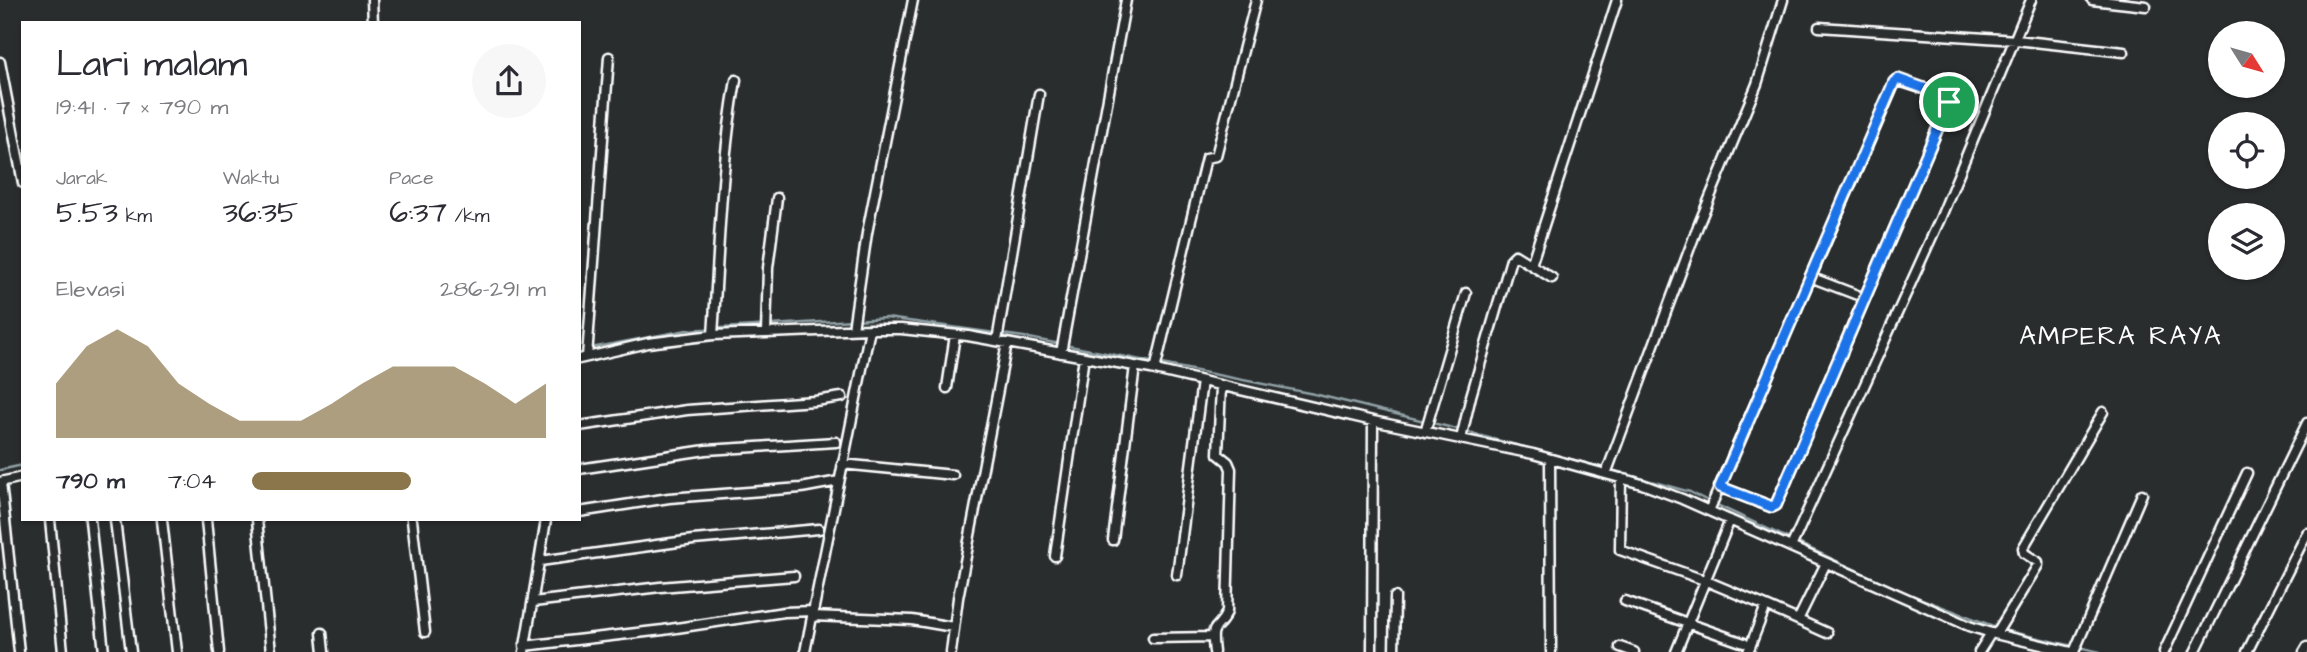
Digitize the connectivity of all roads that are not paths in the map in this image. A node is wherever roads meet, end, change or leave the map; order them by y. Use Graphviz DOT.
graph roads {
  1 [pos="372,0"];
  2 [pos="913,0"];
  3 [pos="1126,0"];
  4 [pos="1256,0"];
  5 [pos="1617,0"];
  6 [pos="1783,0"];
  7 [pos="2031,0"];
  8 [pos="2092,0"];
  9 [pos="2146,6"];
  10 [pos="373,21"];
  11 [pos="1819,27"];
  12 [pos="2016,40"];
  13 [pos="2124,52"];
  14 [pos="609,57"];
  15 [pos="0,61"];
  16 [pos="736,80"];
  17 [pos="1039,94"];
  18 [pos="21,172"];
  19 [pos="778,198"];
  20 [pos="1531,265"];
  21 [pos="1811,276"];
  22 [pos="1552,278"];
  23 [pos="1466,293"];
  24 [pos="1865,298"];
  25 [pos="853,329"];
  26 [pos="870,329"];
  27 [pos="766,332"];
  28 [pos="956,334"];
  29 [pos="713,335"];
  30 [pos="997,341"];
  31 [pos="1007,343"];
  32 [pos="1061,353"];
  33 [pos="1084,357"];
  34 [pos="583,358"];
  35 [pos="1135,366"];
  36 [pos="1155,370"];
  37 [pos="1202,382"];
  38 [pos="1221,386"];
  39 [pos="947,388"];
  40 [pos="842,397"];
  41 [pos="2103,412"];
  42 [pos="1373,421"];
  43 [pos="2307,423"];
  44 [pos="581,426"];
  45 [pos="1425,432"];
  46 [pos="1461,439"];
  47 [pos="836,442"];
  48 [pos="1550,458"];
  49 [pos="842,464"];
  50 [pos="581,469"];
  51 [pos="2247,473"];
  52 [pos="1606,474"];
  53 [pos="953,475"];
  54 [pos="21,477"];
  55 [pos="1621,478"];
  56 [pos="839,481"];
  57 [pos="0,482"];
  58 [pos="1720,487"];
  59 [pos="2142,494"];
  60 [pos="1709,511"];
  61 [pos="581,512"];
  62 [pos="1730,520"];
  63 [pos="50,521"];
  64 [pos="90,521"];
  65 [pos="115,521"];
  66 [pos="162,521"];
  67 [pos="205,521"];
  68 [pos="257,521"];
  69 [pos="412,521"];
  70 [pos="546,521"];
  71 [pos="819,529"];
  72 [pos="2307,533"];
  73 [pos="1113,540"];
  74 [pos="1791,547"];
  75 [pos="1055,556"];
  76 [pos="540,561"];
  77 [pos="1826,563"];
  78 [pos="1177,575"];
  79 [pos="794,576"];
  80 [pos="1704,580"];
  81 [pos="1395,597"];
  82 [pos="1625,601"];
  83 [pos="533,602"];
  84 [pos="1766,606"];
  85 [pos="813,614"];
  86 [pos="1798,620"];
  87 [pos="1688,622"];
  88 [pos="953,627"];
  89 [pos="425,632"];
  90 [pos="323,633"];
  91 [pos="1827,633"];
  92 [pos="1994,634"];
  93 [pos="1212,637"];
  94 [pos="1153,638"];
  95 [pos="1620,647"];
  96 [pos="2307,647"];
  97 [pos="524,649"];
  98 [pos="1749,649"];
  99 [pos="19,652"];
  100 [pos="63,652"];
  101 [pos="104,652"];
  102 [pos="131,652"];
  103 [pos="177,652"];
  104 [pos="219,652"];
  105 [pos="271,652"];
  106 [pos="324,652"];
  107 [pos="805,652"];
  108 [pos="951,652"];
  109 [pos="1214,652"];
  110 [pos="1372,652"];
  111 [pos="1394,652"];
  112 [pos="1551,652"];
  113 [pos="1634,652"];
  114 [pos="1676,652"];
  115 [pos="1979,652"];
  116 [pos="2072,652"];
  117 [pos="2164,652"];
  118 [pos="2195,652"];
  119 [pos="2247,652"];
  120 [pos="2304,652"];
  1 -- 10 [label="street"];
  2 -- 25 [label="street"];
  3 -- 32 [label="street"];
  4 -- 36 [label="street"];
  5 -- 20 [label="street"];
  6 -- 52 [label="street"];
  7 -- 12 [label="street"];
  8 -- 9 [label="street"];
  11 -- 12 [label="street"];
  12 -- 13 [label="street"];
  12 -- 74 [label="street"];
  14 -- 34 [label="street"];
  15 -- 18 [label="street"];
  16 -- 29 [label="street"];
  17 -- 30 [label="street"];
  19 -- 27 [label="street"];
  20 -- 22 [label="street"];
  20 -- 46 [label="street"];
  21 -- 24 [label="street"];
  21 -- 24 [label="street"];
  21 -- 58 [label="street"];
  23 -- 45 [label="street"];
  24 -- 58 [label="street"];
  25 -- 26 [label="street"];
  25 -- 27 [label="street"];
  26 -- 28 [label="street"];
  26 -- 49 [label="street"];
  27 -- 29 [label="street"];
  28 -- 30 [label="street"];
  28 -- 39 [label="street"];
  29 -- 34 [label="street"];
  30 -- 31 [label="street"];
  31 -- 32 [label="street"];
  31 -- 88 [label="street"];
  32 -- 33 [label="street"];
  33 -- 35 [label="street"];
  33 -- 75 [label="street"];
  35 -- 36 [label="street"];
  35 -- 73 [label="street"];
  36 -- 37 [label="street"];
  37 -- 38 [label="street"];
  37 -- 78 [label="street"];
  38 -- 42 [label="street"];
  38 -- 93 [label="street"];
  40 -- 44 [label="street"];
  41 -- 92 [label="street"];
  42 -- 45 [label="street"];
  42 -- 110 [label="street"];
  43 -- 118 [label="street"];
  45 -- 46 [label="street"];
  46 -- 48 [label="street"];
  47 -- 50 [label="street"];
  48 -- 52 [label="street"];
  48 -- 112 [label="street"];
  49 -- 53 [label="street"];
  49 -- 56 [label="street"];
  51 -- 117 [label="street"];
  52 -- 55 [label="street"];
  54 -- 57 [label="street"];
  55 -- 60 [label="street"];
  55 -- 80 [label="street"];
  56 -- 61 [label="street"];
  56 -- 85 [label="street"];
  57 -- 99 [label="street"];
  58 -- 60 [label="street"];
  59 -- 116 [label="street"];
  60 -- 62 [label="street"];
  62 -- 74 [label="street"];
  62 -- 80 [label="street"];
  63 -- 100 [label="street"];
  64 -- 101 [label="street"];
  65 -- 102 [label="street"];
  66 -- 103 [label="street"];
  67 -- 104 [label="street"];
  68 -- 105 [label="street"];
  69 -- 89 [label="street"];
  70 -- 76 [label="street"];
  71 -- 76 [label="street"];
  72 -- 119 [label="street"];
  74 -- 77 [label="street"];
  76 -- 83 [label="street"];
  77 -- 86 [label="street"];
  77 -- 92 [label="street"];
  79 -- 83 [label="street"];
  80 -- 84 [label="street"];
  80 -- 87 [label="street"];
  81 -- 111 [label="street"];
  82 -- 87 [label="street"];
  83 -- 97 [label="street"];
  84 -- 86 [label="street"];
  84 -- 98 [label="street"];
  85 -- 88 [label="street"];
  85 -- 97 [label="street"];
  85 -- 107 [label="street"];
  86 -- 91 [label="street"];
  87 -- 98 [label="street"];
  87 -- 114 [label="street"];
  88 -- 108 [label="street"];
  90 -- 106 [label="street"];
  92 -- 115 [label="street"];
  92 -- 116 [label="street"];
  93 -- 94 [label="street"];
  93 -- 109 [label="street"];
  95 -- 113 [label="street"];
  96 -- 120 [label="street"];
}
